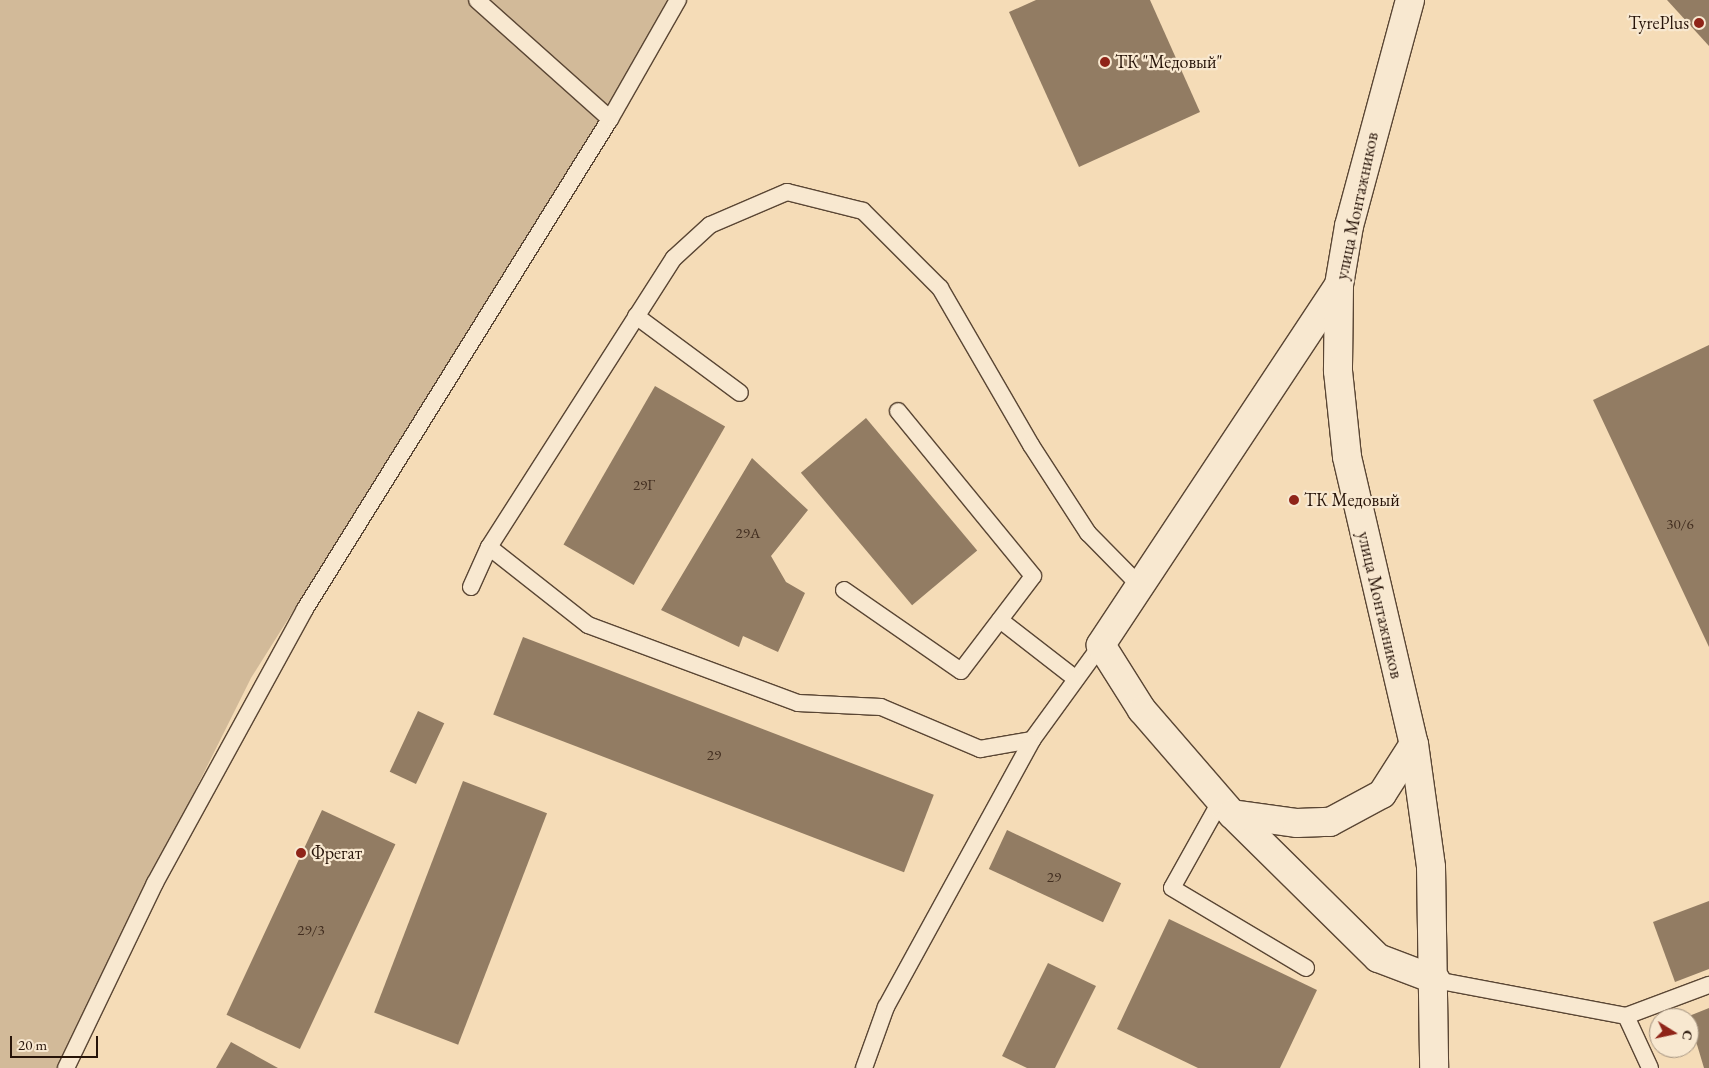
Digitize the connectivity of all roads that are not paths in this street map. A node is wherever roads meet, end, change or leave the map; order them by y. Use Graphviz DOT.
graph roads {
  1 [pos="477,0"];
  2 [pos="678,0"];
  3 [pos="1410,0"];
  4 [pos="610,119"];
  5 [pos="1340,284"];
  6 [pos="636,316"];
  7 [pos="740,393"];
  8 [pos="898,411"];
  9 [pos="489,547"];
  10 [pos="470,586"];
  11 [pos="1142,588"];
  12 [pos="844,590"];
  13 [pos="1000,620"];
  14 [pos="1102,645"];
  15 [pos="1076,679"];
  16 [pos="1032,740"];
  17 [pos="1414,744"];
  18 [pos="1226,808"];
  19 [pos="1306,968"];
  20 [pos="1436,980"];
  21 [pos="1709,984"];
  22 [pos="1626,1016"];
  23 [pos="66,1068"];
  24 [pos="864,1068"];
  25 [pos="1434,1068"];
  26 [pos="1650,1068"];
  1 -- 4 [label="lane"];
  2 -- 4 [label="lane"];
  3 -- 5 [label="street, улица Монтажников"];
  4 -- 23 [label="lane"];
  5 -- 11 [label="street"];
  5 -- 17 [label="street, улица Монтажников"];
  6 -- 7 [label="lane"];
  6 -- 9 [label="lane"];
  6 -- 11 [label="lane"];
  8 -- 13 [label="lane"];
  9 -- 10 [label="lane"];
  9 -- 16 [label="lane"];
  11 -- 14 [label="street"];
  12 -- 13 [label="lane"];
  13 -- 15 [label="lane"];
  14 -- 15 [label="lane"];
  14 -- 18 [label="street"];
  15 -- 16 [label="lane"];
  16 -- 24 [label="lane"];
  17 -- 18 [label="street"];
  17 -- 20 [label="street, улица Монтажников"];
  18 -- 19 [label="lane"];
  18 -- 20 [label="street"];
  20 -- 22 [label="lane"];
  20 -- 25 [label="street, улица Монтажников"];
  21 -- 22 [label="lane"];
  22 -- 26 [label="lane"];
}
